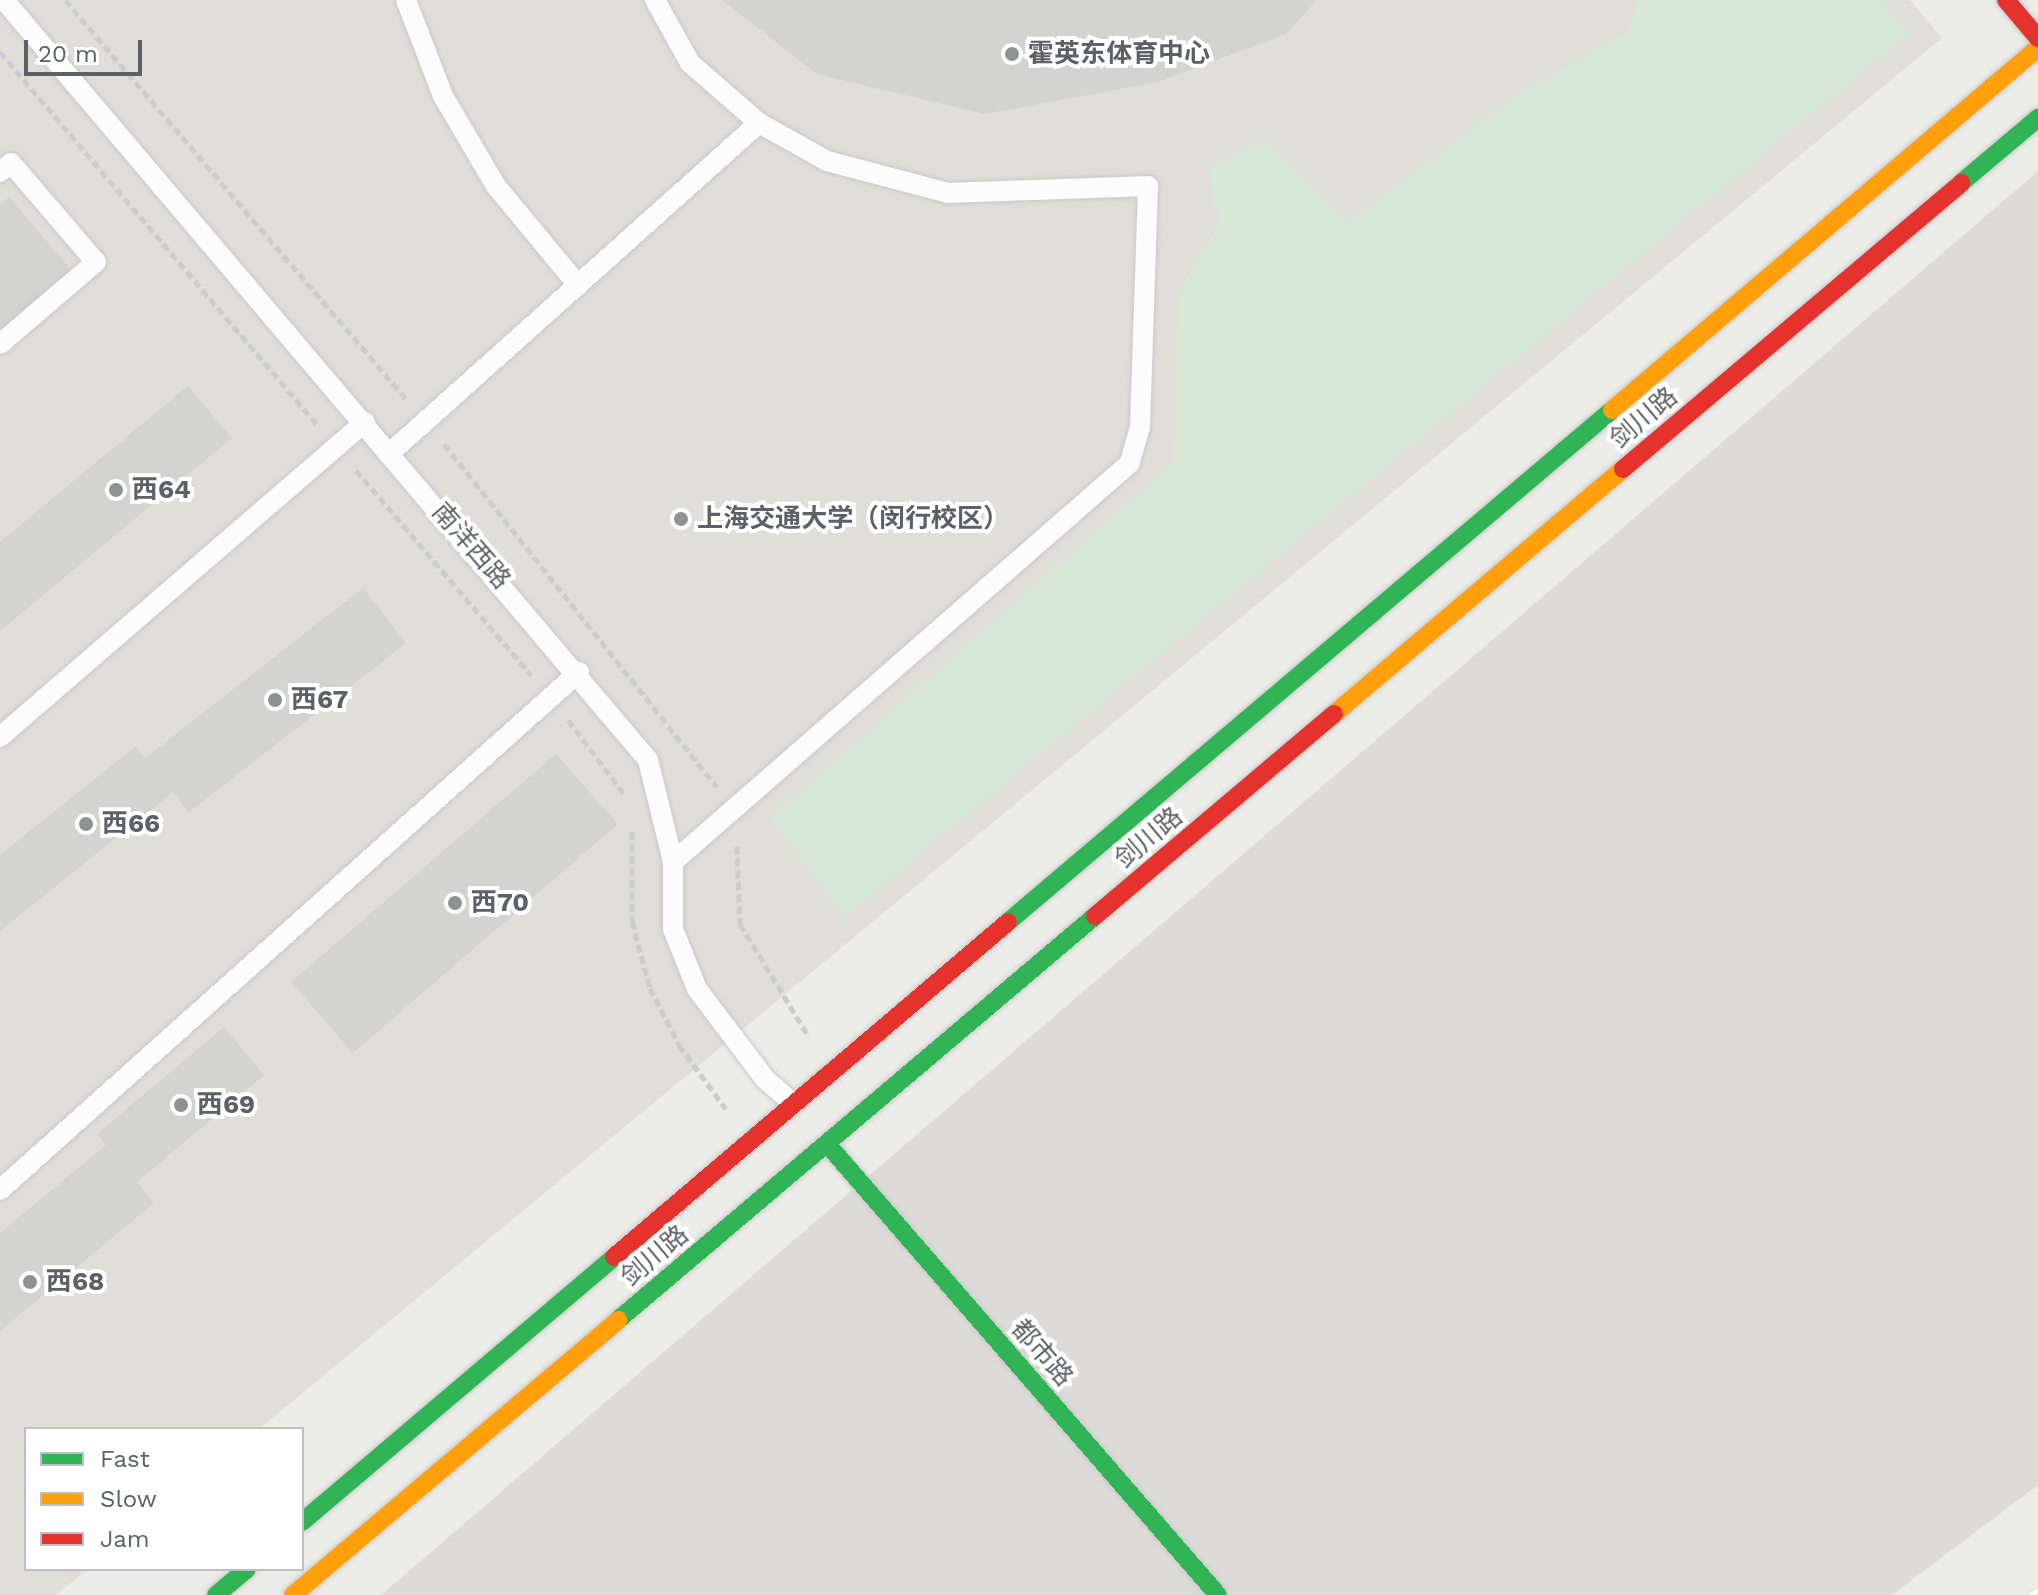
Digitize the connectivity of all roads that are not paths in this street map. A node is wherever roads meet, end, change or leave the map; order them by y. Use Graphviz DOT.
graph roads {
  1 [pos="4,0"];
  2 [pos="406,0"];
  3 [pos="655,0"];
  4 [pos="2006,0"];
  5 [pos="2038,38"];
  6 [pos="2038,48"];
  7 [pos="2038,118"];
  8 [pos="759,123"];
  9 [pos="4,162"];
  10 [pos="578,285"];
  11 [pos="0,344"];
  12 [pos="365,422"];
  13 [pos="391,452"];
  14 [pos="579,672"];
  15 [pos="0,737"];
  16 [pos="673,862"];
  17 [pos="794,1104"];
  18 [pos="828,1145"];
  19 [pos="0,1190"];
  20 [pos="304,1520"];
  21 [pos="245,1571"];
  22 [pos="216,1595"];
  23 [pos="293,1595"];
  24 [pos="1218,1595"];
  1 -- 12 [label="lane, 南洋西路"];
  2 -- 10 [label="lane"];
  3 -- 8 [label="lane"];
  4 -- 5 [label="main road"];
  6 -- 17 [label="main road, 剑川路"];
  7 -- 18 [label="main road, 剑川路"];
  8 -- 10 [label="lane"];
  8 -- 16 [label="lane"];
  9 -- 11 [label="lane"];
  10 -- 13 [label="lane"];
  12 -- 13 [label="lane, 南洋西路"];
  12 -- 15 [label="lane"];
  13 -- 14 [label="lane, 南洋西路"];
  14 -- 16 [label="lane, 南洋西路"];
  14 -- 19 [label="lane"];
  16 -- 17 [label="lane, 南洋西路"];
  17 -- 18 [label="main road, 南洋西路"];
  17 -- 20 [label="main road, 剑川路"];
  18 -- 23 [label="main road, 剑川路"];
  18 -- 24 [label="main road, 都市路"];
  21 -- 22 [label="main road"];
}
